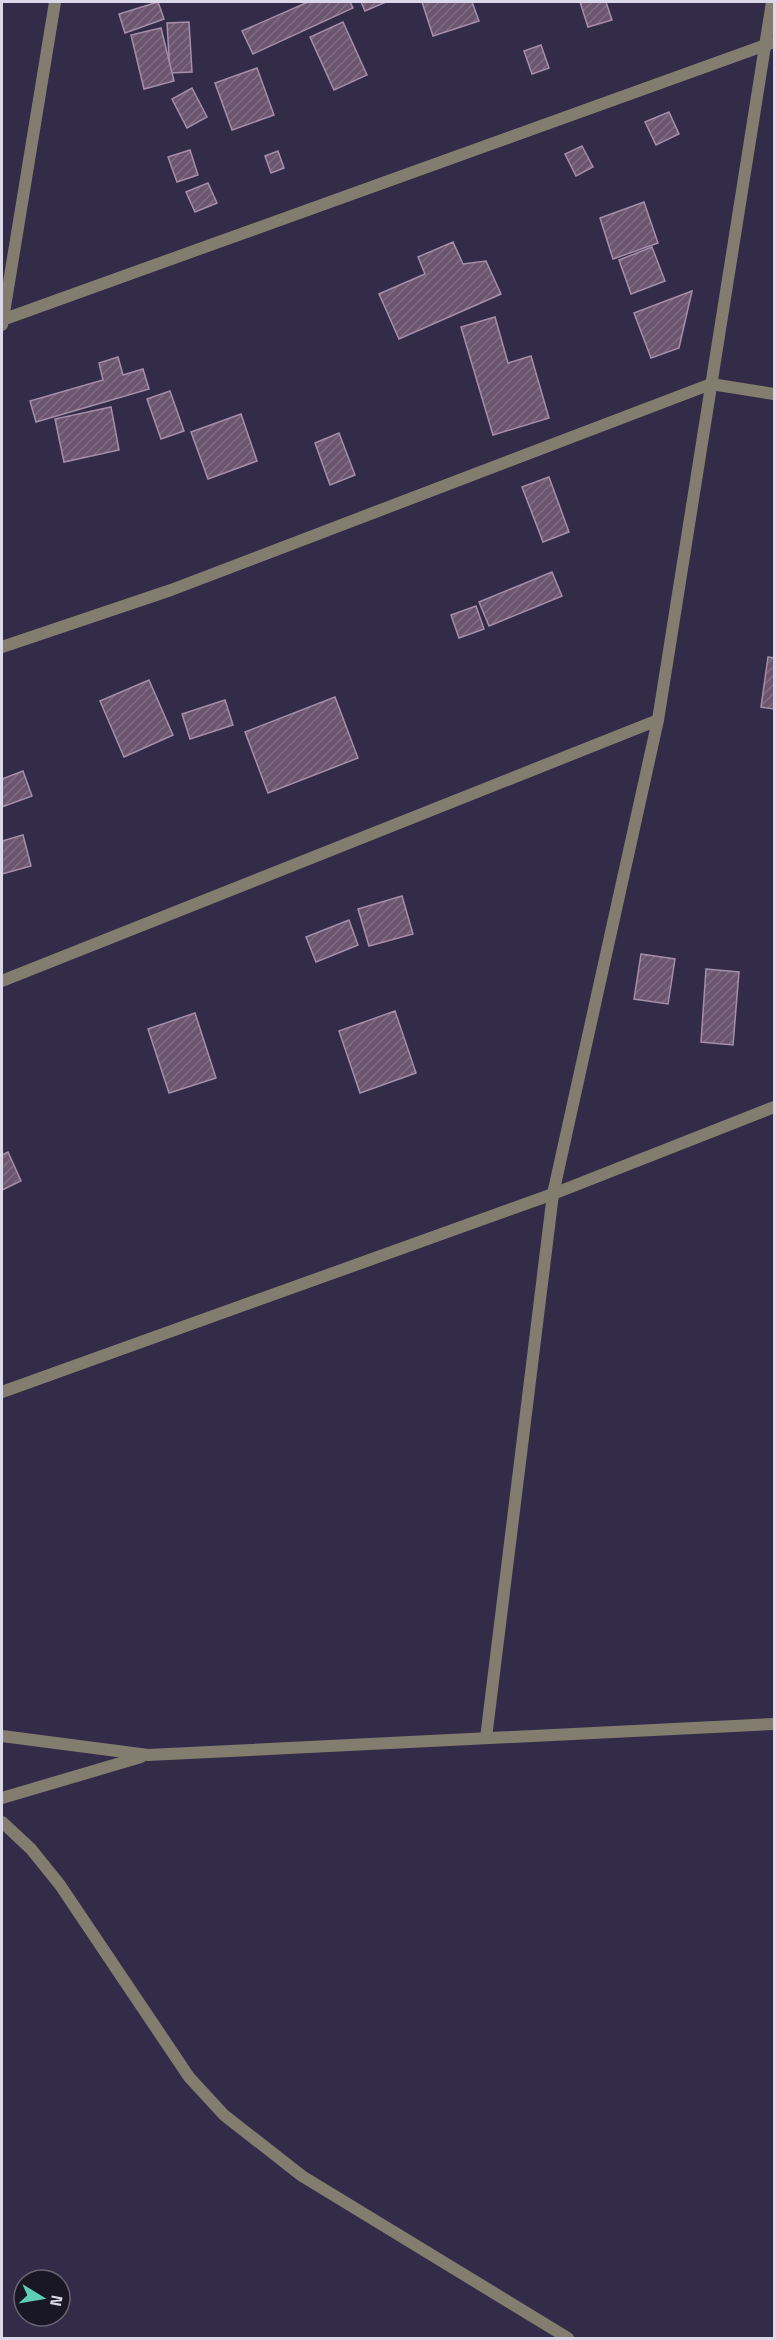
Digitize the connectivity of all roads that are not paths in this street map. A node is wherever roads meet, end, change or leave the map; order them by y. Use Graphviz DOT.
graph roads {
  1 [pos="55,2"];
  2 [pos="772,2"];
  3 [pos="770,44"];
  4 [pos="2,322"];
  5 [pos="711,384"];
  6 [pos="774,394"];
  7 [pos="2,647"];
  8 [pos="658,720"];
  9 [pos="2,981"];
  10 [pos="774,1107"];
  11 [pos="553,1194"];
  12 [pos="2,1392"];
  13 [pos="774,1724"];
  14 [pos="2,1736"];
  15 [pos="486,1738"];
  16 [pos="148,1755"];
  17 [pos="2,1798"];
  18 [pos="2,1822"];
  19 [pos="568,2338"];
  1 -- 4 [label="street"];
  2 -- 3 [label="street"];
  3 -- 4 [label="street"];
  3 -- 5 [label="street"];
  5 -- 6 [label="street"];
  5 -- 7 [label="street"];
  5 -- 8 [label="street"];
  8 -- 9 [label="street"];
  8 -- 11 [label="street"];
  10 -- 11 [label="street"];
  11 -- 12 [label="street"];
  11 -- 15 [label="street"];
  13 -- 15 [label="street"];
  14 -- 16 [label="street"];
  15 -- 16 [label="street"];
  16 -- 17 [label="street"];
  18 -- 19 [label="street"];
}
